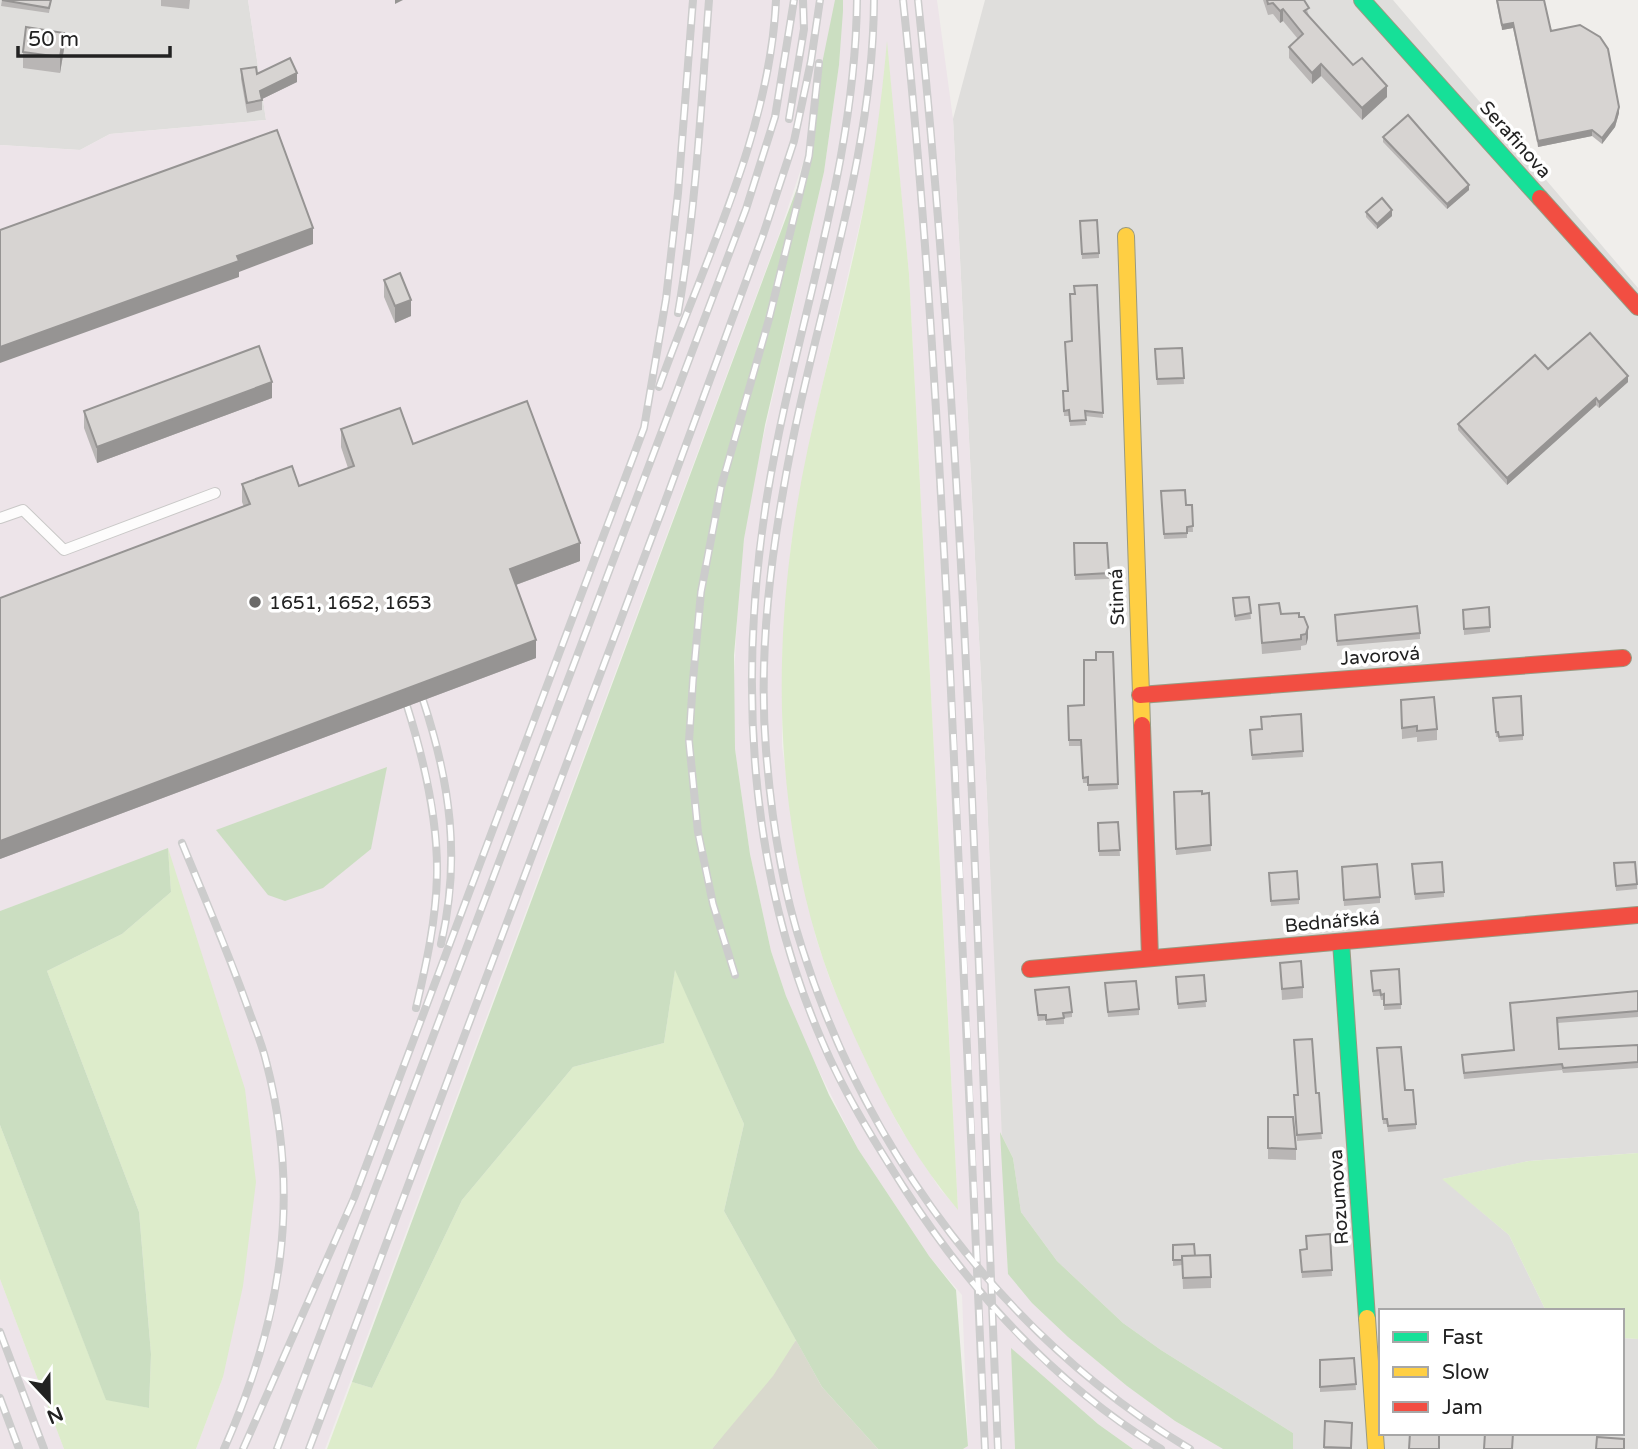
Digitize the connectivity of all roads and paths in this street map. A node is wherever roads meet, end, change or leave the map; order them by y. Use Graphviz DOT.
graph roads {
  1 [pos="1362,0"];
  2 [pos="1126,236"];
  3 [pos="1638,307"];
  4 [pos="215,493"];
  5 [pos="0,518"];
  6 [pos="1623,657"];
  7 [pos="1140,695"];
  8 [pos="1638,915"];
  9 [pos="1341,942"];
  10 [pos="1150,957"];
  11 [pos="1030,969"];
  12 [pos="1376,1449"];
  1 -- 3 [label="street, Serafinova"];
  2 -- 7 [label="street, Stinná"];
  4 -- 5 [label="lane"];
  6 -- 7 [label="street, Javorová"];
  7 -- 10 [label="street, Stinná"];
  8 -- 9 [label="street, Bednářská"];
  9 -- 10 [label="street, Bednářská"];
  9 -- 12 [label="street, Rozumova"];
  10 -- 11 [label="street, Bednářská"];
}
